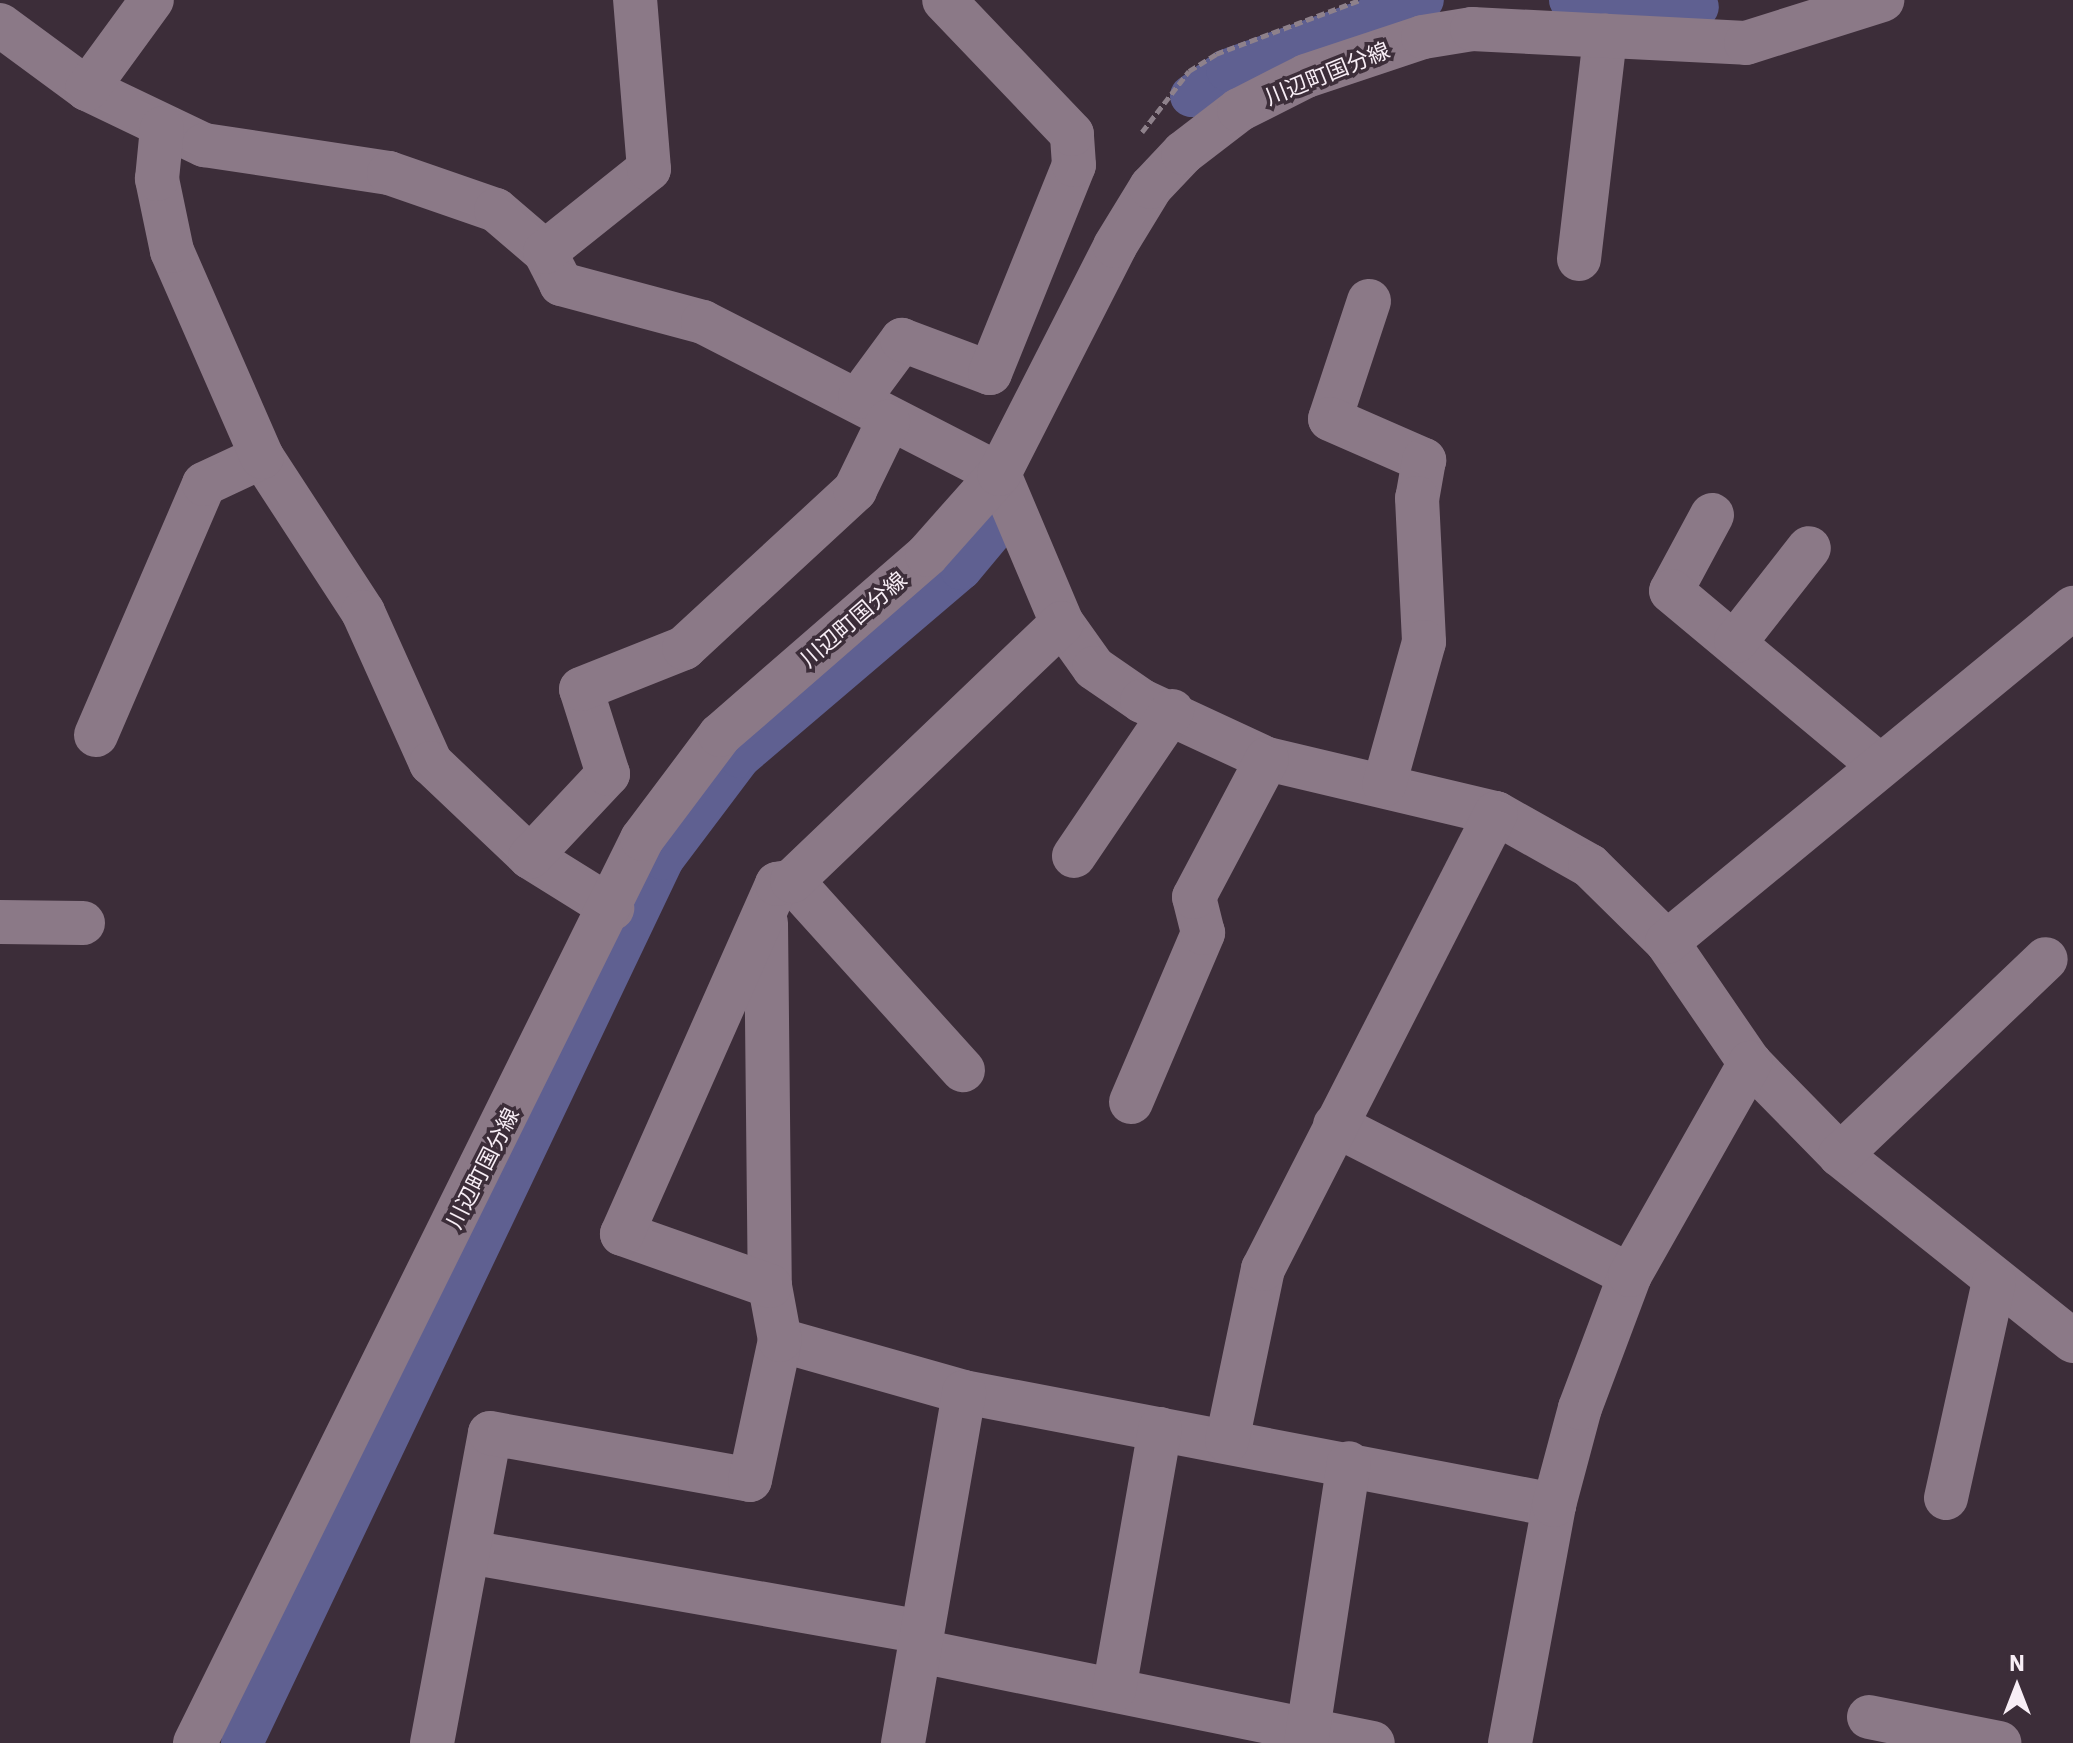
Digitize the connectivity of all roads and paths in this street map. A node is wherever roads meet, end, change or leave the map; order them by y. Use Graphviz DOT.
graph roads {
  1 [pos="152,0"];
  2 [pos="635,0"];
  3 [pos="944,0"];
  4 [pos="1882,0"];
  5 [pos="1605,36"];
  6 [pos="4,40"];
  7 [pos="87,89"];
  8 [pos="162,128"];
  9 [pos="545,252"];
  10 [pos="1579,259"];
  11 [pos="1369,301"];
  12 [pos="874,410"];
  13 [pos="262,457"];
  14 [pos="999,474"];
  15 [pos="1712,515"];
  16 [pos="1809,548"];
  17 [pos="2073,608"];
  18 [pos="1062,623"];
  19 [pos="1736,641"];
  20 [pos="1172,711"];
  21 [pos="96,735"];
  22 [pos="1267,759"];
  23 [pos="1877,763"];
  24 [pos="1384,785"];
  25 [pos="1496,813"];
  26 [pos="1074,856"];
  27 [pos="530,857"];
  28 [pos="779,895"];
  29 [pos="612,908"];
  30 [pos="0,922"];
  31 [pos="83,923"];
  32 [pos="1667,942"];
  33 [pos="2046,959"];
  34 [pos="1750,1063"];
  35 [pos="963,1070"];
  36 [pos="1131,1102"];
  37 [pos="1335,1125"];
  38 [pos="1840,1155"];
  39 [pos="1630,1275"];
  40 [pos="1994,1281"];
  41 [pos="770,1286"];
  42 [pos="2072,1337"];
  43 [pos="780,1340"];
  44 [pos="964,1392"];
  45 [pos="1160,1429"];
  46 [pos="1227,1441"];
  47 [pos="1349,1463"];
  48 [pos="1946,1498"];
  49 [pos="1554,1505"];
  50 [pos="469,1552"];
  51 [pos="921,1642"];
  52 [pos="1114,1690"];
  53 [pos="1869,1717"];
  54 [pos="1308,1736"];
  55 [pos="195,1743"];
  56 [pos="432,1743"];
  57 [pos="903,1743"];
  58 [pos="1373,1743"];
  59 [pos="1510,1743"];
  60 [pos="1999,1743"];
  1 -- 7 [label="street"];
  2 -- 9 [label="street"];
  3 -- 12 [label="street"];
  4 -- 5 [label="street, 川辺町国分線"];
  5 -- 10 [label="street"];
  5 -- 14 [label="street, 川辺町国分線"];
  6 -- 7 [label="street"];
  7 -- 8 [label="street"];
  8 -- 9 [label="street"];
  8 -- 13 [label="street"];
  9 -- 12 [label="street"];
  11 -- 24 [label="street"];
  12 -- 14 [label="street"];
  12 -- 27 [label="street"];
  13 -- 21 [label="street"];
  13 -- 27 [label="street"];
  14 -- 18 [label="street"];
  14 -- 29 [label="street, 川辺町国分線"];
  15 -- 19 [label="street"];
  16 -- 19 [label="street"];
  17 -- 23 [label="street"];
  18 -- 20 [label="street"];
  18 -- 28 [label="street"];
  19 -- 23 [label="street"];
  20 -- 22 [label="street"];
  20 -- 26 [label="street"];
  22 -- 24 [label="street"];
  22 -- 36 [label="street"];
  23 -- 32 [label="street"];
  24 -- 25 [label="street"];
  25 -- 32 [label="street"];
  25 -- 37 [label="street"];
  27 -- 29 [label="street"];
  28 -- 35 [label="street"];
  28 -- 41 [label="street"];
  28 -- 41 [label="street"];
  29 -- 55 [label="street, 川辺町国分線"];
  30 -- 31 [label="street"];
  32 -- 34 [label="street"];
  33 -- 38 [label="street"];
  34 -- 38 [label="street"];
  34 -- 39 [label="street"];
  37 -- 39 [label="street"];
  37 -- 46 [label="street"];
  38 -- 40 [label="street"];
  39 -- 49 [label="street"];
  40 -- 42 [label="street"];
  40 -- 48 [label="street"];
  41 -- 43 [label="street"];
  43 -- 44 [label="street"];
  43 -- 50 [label="street"];
  44 -- 45 [label="street"];
  44 -- 51 [label="street"];
  45 -- 46 [label="street"];
  45 -- 52 [label="street"];
  46 -- 47 [label="street"];
  47 -- 49 [label="street"];
  47 -- 54 [label="street"];
  49 -- 59 [label="street"];
  50 -- 51 [label="street"];
  50 -- 56 [label="street"];
  51 -- 52 [label="street"];
  51 -- 57 [label="street"];
  52 -- 54 [label="street"];
  53 -- 60 [label="street"];
  54 -- 58 [label="street"];
}
